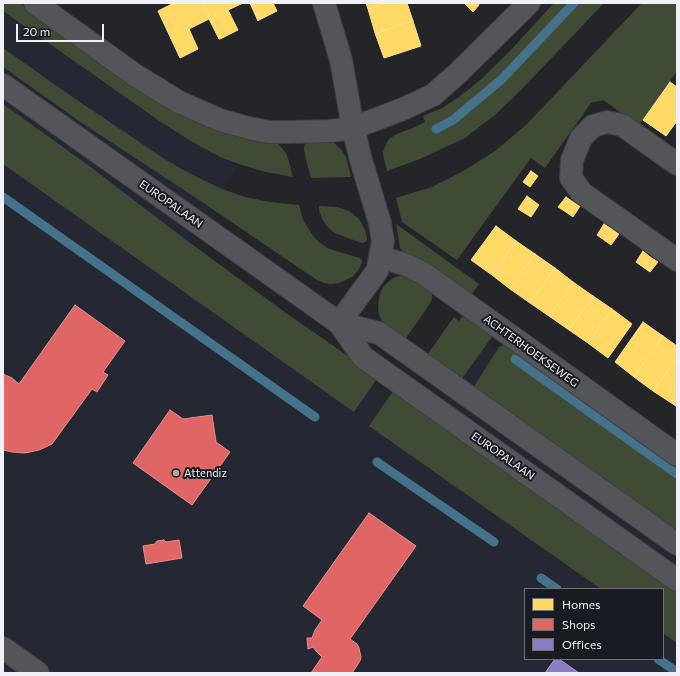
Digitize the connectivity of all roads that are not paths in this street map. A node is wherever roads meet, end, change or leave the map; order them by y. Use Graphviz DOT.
graph roads {
  1 [pos="35,3"];
  2 [pos="324,3"];
  3 [pos="528,3"];
  4 [pos="3,85"];
  5 [pos="353,128"];
  6 [pos="677,164"];
  7 [pos="380,257"];
  8 [pos="677,260"];
  9 [pos="339,323"];
  10 [pos="677,455"];
  11 [pos="677,544"];
  12 [pos="677,580"];
  13 [pos="3,648"];
  14 [pos="38,673"];
  1 -- 5 [label="street"];
  2 -- 5 [label="street"];
  3 -- 5 [label="street"];
  4 -- 9 [label="street, EUROPALAAN"];
  5 -- 7 [label="street"];
  6 -- 8 [label="street"];
  7 -- 9 [label="street"];
  7 -- 10 [label="street, ACHTERHOEKSEWEG"];
  9 -- 11 [label="street, EUROPALAAN"];
  9 -- 12 [label="street, EUROPALAAN"];
  13 -- 14 [label="street"];
}
